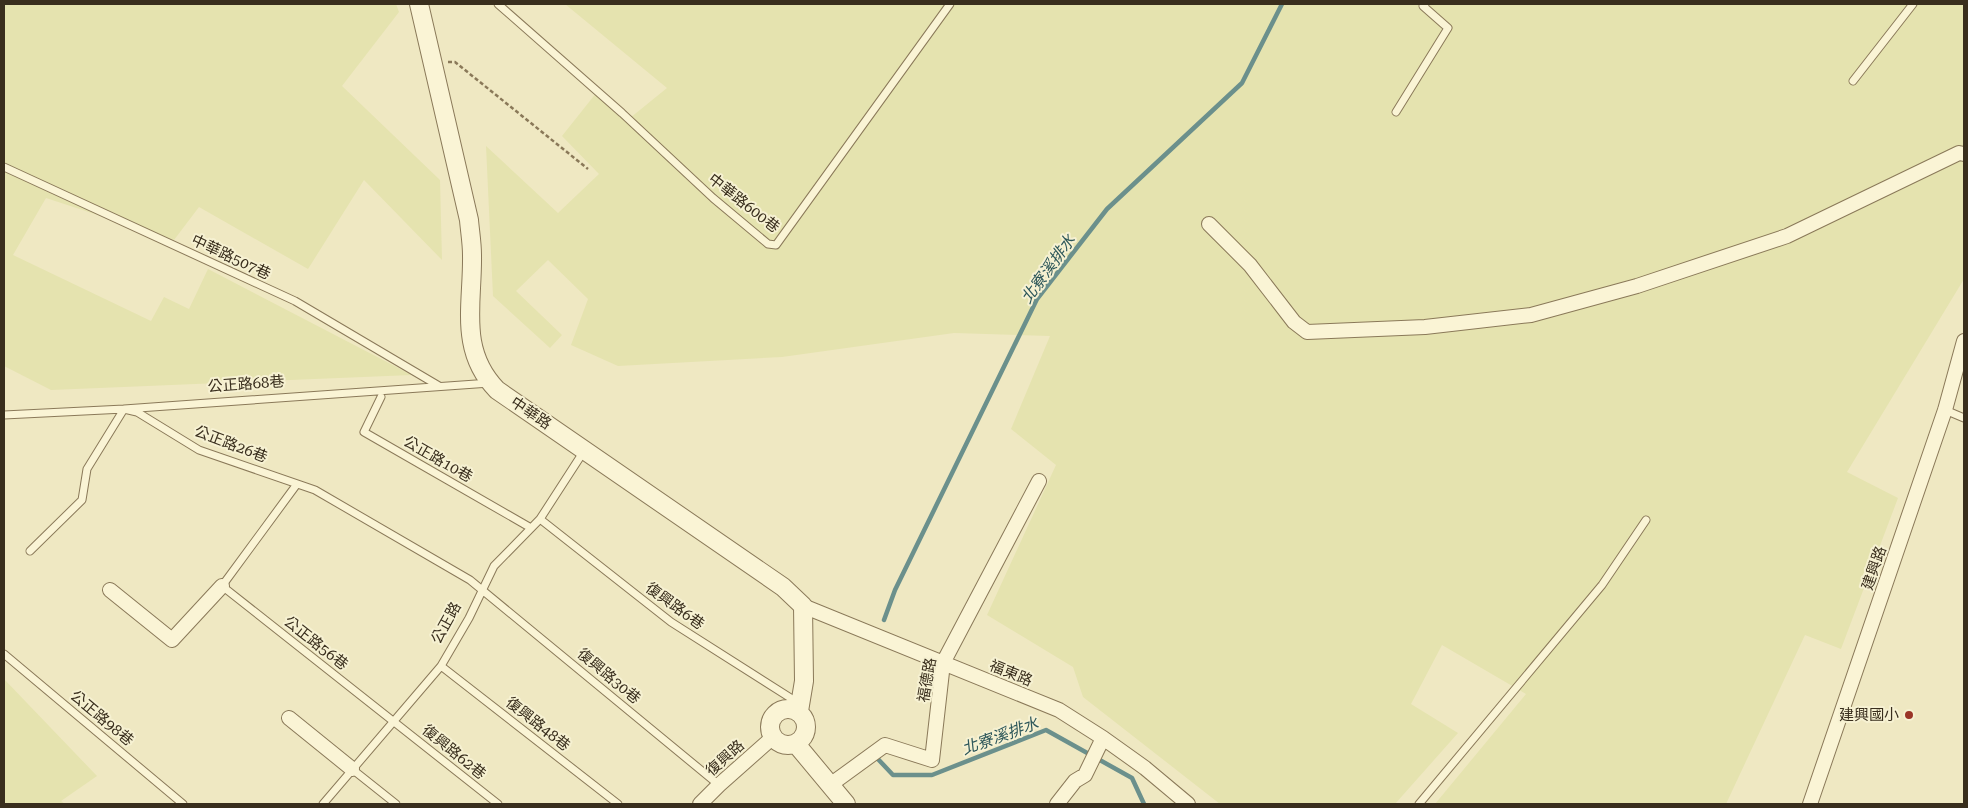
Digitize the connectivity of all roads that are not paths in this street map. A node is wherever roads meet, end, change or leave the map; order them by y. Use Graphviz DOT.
graph roads {
  1 [pos="419,4"];
  2 [pos="498,4"];
  3 [pos="950,4"];
  4 [pos="1912,4"];
  5 [pos="1423,5"];
  6 [pos="1853,81"];
  7 [pos="1396,112"];
  8 [pos="1964,154"];
  9 [pos="4,167"];
  10 [pos="1209,224"];
  11 [pos="1964,341"];
  12 [pos="490,383"];
  13 [pos="439,386"];
  14 [pos="381,397"];
  15 [pos="124,409"];
  16 [pos="1945,410"];
  17 [pos="4,415"];
  18 [pos="1964,418"];
  19 [pos="584,450"];
  20 [pos="1039,481"];
  21 [pos="297,484"];
  22 [pos="540,519"];
  23 [pos="1646,520"];
  24 [pos="531,528"];
  25 [pos="30,552"];
  26 [pos="222,586"];
  27 [pos="482,588"];
  28 [pos="110,590"];
  29 [pos="803,606"];
  30 [pos="4,654"];
  31 [pos="943,663"];
  32 [pos="441,666"];
  33 [pos="799,708"];
  34 [pos="289,718"];
  35 [pos="394,721"];
  36 [pos="772,738"];
  37 [pos="1103,738"];
  38 [pos="796,744"];
  39 [pos="352,769"];
  40 [pos="719,785"];
  41 [pos="830,785"];
  42 [pos="183,804"];
  43 [pos="323,804"];
  44 [pos="396,804"];
  45 [pos="498,804"];
  46 [pos="618,804"];
  47 [pos="700,804"];
  48 [pos="846,804"];
  49 [pos="1057,804"];
  50 [pos="1188,804"];
  51 [pos="1419,804"];
  52 [pos="1810,804"];
  1 -- 12 [label="street, 中華路"];
  2 -- 3 [label="lane, 中華路600巷"];
  4 -- 6 [label="lane"];
  5 -- 7 [label="lane"];
  8 -- 10 [label="street"];
  9 -- 13 [label="lane, 中華路507巷"];
  11 -- 16 [label="street, 建興路"];
  12 -- 13 [label="lane, 公正路68巷"];
  12 -- 19 [label="street, 中華路"];
  13 -- 15 [label="lane, 公正路68巷"];
  14 -- 24 [label="lane, 公正路10巷"];
  15 -- 17 [label="lane, 公正路68巷"];
  15 -- 21 [label="lane, 公正路26巷"];
  15 -- 25 [label="lane"];
  16 -- 18 [label="lane"];
  16 -- 52 [label="street, 建興路"];
  19 -- 22 [label="lane, 公正路"];
  19 -- 29 [label="street, 中華路"];
  20 -- 31 [label="street, 福德路"];
  21 -- 26 [label="lane"];
  21 -- 27 [label="lane, 公正路26巷"];
  22 -- 24 [label="lane, 公正路"];
  22 -- 33 [label="lane, 復興路6巷"];
  23 -- 51 [label="lane"];
  24 -- 27 [label="lane, 公正路"];
  26 -- 28 [label="street"];
  26 -- 35 [label="lane, 公正路56巷"];
  27 -- 32 [label="lane, 公正路"];
  27 -- 40 [label="lane, 復興路30巷"];
  29 -- 31 [label="street, 福東路"];
  29 -- 33 [label="street"];
  30 -- 42 [label="lane, 公正路98巷"];
  31 -- 37 [label="street, 福東路"];
  31 -- 41 [label="street, 福德路"];
  32 -- 35 [label="lane, 公正路"];
  32 -- 46 [label="lane, 復興路48巷"];
  33 -- 36 [label="street"];
  33 -- 38 [label="street"];
  34 -- 39 [label="street"];
  35 -- 39 [label="lane, 公正路"];
  35 -- 45 [label="lane, 復興路62巷"];
  36 -- 38 [label="street"];
  36 -- 40 [label="street, 復興路"];
  37 -- 49 [label="street"];
  37 -- 50 [label="street, 福東路"];
  38 -- 41 [label="street"];
  39 -- 43 [label="lane, 公正路"];
  39 -- 44 [label="lane"];
  40 -- 47 [label="street, 復興路"];
  41 -- 48 [label="street"];
}
